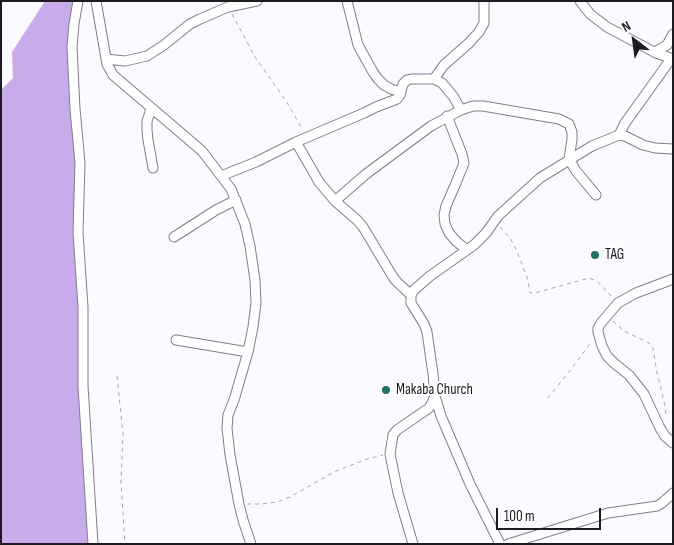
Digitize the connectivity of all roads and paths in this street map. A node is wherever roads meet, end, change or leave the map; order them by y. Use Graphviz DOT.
graph roads {
  1 [pos="78,1"];
  2 [pos="96,1"];
  3 [pos="257,1"];
  4 [pos="347,1"];
  5 [pos="484,1"];
  6 [pos="580,1"];
  7 [pos="228,7"];
  8 [pos="673,34"];
  9 [pos="655,52"];
  10 [pos="106,59"];
  11 [pos="672,59"];
  12 [pos="434,79"];
  13 [pos="401,92"];
  14 [pos="152,109"];
  15 [pos="461,110"];
  16 [pos="448,116"];
  17 [pos="619,135"];
  18 [pos="307,137"];
  19 [pos="296,142"];
  20 [pos="673,150"];
  21 [pos="569,159"];
  22 [pos="153,168"];
  23 [pos="221,176"];
  24 [pos="596,195"];
  25 [pos="236,200"];
  26 [pos="335,201"];
  27 [pos="495,220"];
  28 [pos="174,236"];
  29 [pos="468,250"];
  30 [pos="673,279"];
  31 [pos="410,295"];
  32 [pos="618,303"];
  33 [pos="608,314"];
  34 [pos="598,332"];
  35 [pos="176,340"];
  36 [pos="248,352"];
  37 [pos="117,376"];
  38 [pos="435,396"];
  39 [pos="548,398"];
  40 [pos="660,428"];
  41 [pos="673,443"];
  42 [pos="390,454"];
  43 [pos="673,493"];
  44 [pos="239,504"];
  45 [pos="93,544"];
  46 [pos="125,544"];
  47 [pos="251,544"];
  48 [pos="413,544"];
  49 [pos="500,544"];
  50 [pos="508,544"];
  1 -- 45 [label="street"];
  2 -- 10 [label="street"];
  3 -- 7 [label="street"];
  4 -- 13 [label="street"];
  5 -- 12 [label="street"];
  6 -- 9 [label="street"];
  7 -- 10 [label="street"];
  7 -- 18 [label="path"];
  8 -- 9 [label="street"];
  9 -- 11 [label="street"];
  10 -- 14 [label="street"];
  11 -- 17 [label="street"];
  12 -- 13 [label="street"];
  12 -- 15 [label="street"];
  13 -- 18 [label="street"];
  14 -- 22 [label="street"];
  14 -- 23 [label="street"];
  15 -- 16 [label="street"];
  15 -- 21 [label="street"];
  16 -- 26 [label="street"];
  16 -- 29 [label="street"];
  17 -- 20 [label="street"];
  17 -- 21 [label="street"];
  18 -- 19 [label="street"];
  19 -- 23 [label="street"];
  19 -- 26 [label="street"];
  21 -- 24 [label="street"];
  21 -- 27 [label="street"];
  23 -- 25 [label="street"];
  25 -- 28 [label="street"];
  25 -- 36 [label="street"];
  26 -- 31 [label="street"];
  27 -- 29 [label="street"];
  27 -- 32 [label="path"];
  29 -- 31 [label="street"];
  30 -- 32 [label="street"];
  31 -- 38 [label="street"];
  32 -- 33 [label="street"];
  33 -- 34 [label="street"];
  33 -- 40 [label="path"];
  34 -- 39 [label="path"];
  34 -- 40 [label="street"];
  35 -- 36 [label="street"];
  36 -- 44 [label="street"];
  37 -- 46 [label="path"];
  38 -- 42 [label="street"];
  38 -- 49 [label="street"];
  40 -- 41 [label="street"];
  42 -- 44 [label="path"];
  42 -- 48 [label="street"];
  43 -- 50 [label="street"];
  44 -- 47 [label="street"];
}
